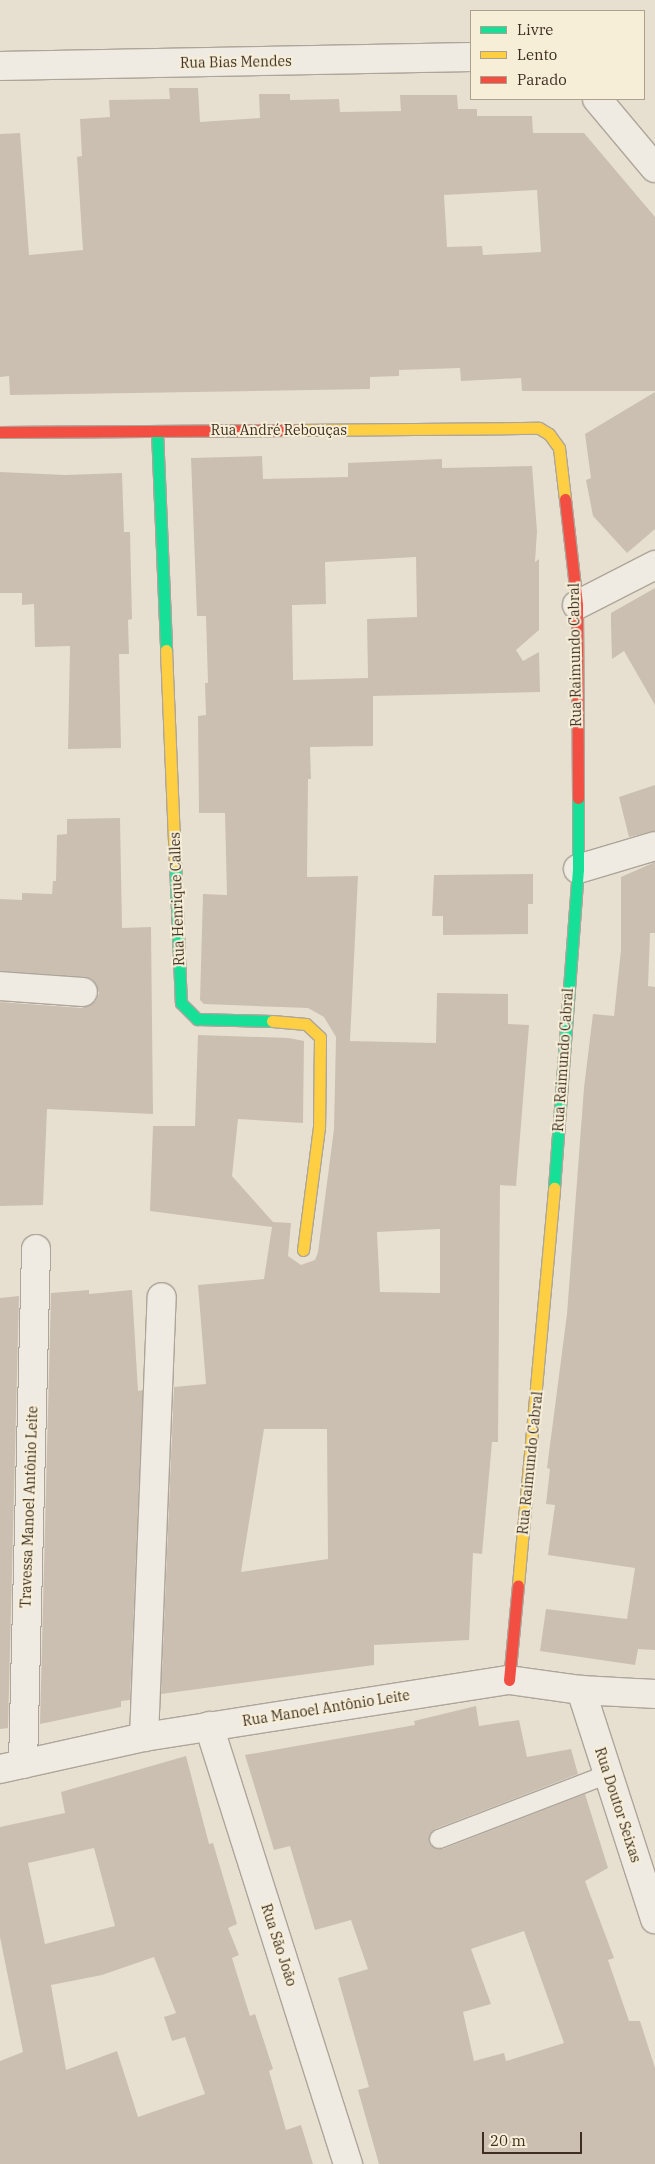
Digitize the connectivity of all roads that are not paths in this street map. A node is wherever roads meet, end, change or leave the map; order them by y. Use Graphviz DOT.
graph roads {
  1 [pos="470,57"];
  2 [pos="0,66"];
  3 [pos="598,100"];
  4 [pos="655,168"];
  5 [pos="157,431"];
  6 [pos="0,432"];
  7 [pos="554,440"];
  8 [pos="655,565"];
  9 [pos="577,605"];
  10 [pos="655,846"];
  11 [pos="578,869"];
  12 [pos="0,986"];
  13 [pos="83,992"];
  14 [pos="36,1249"];
  15 [pos="303,1250"];
  16 [pos="162,1297"];
  17 [pos="509,1680"];
  18 [pos="581,1690"];
  19 [pos="655,1694"];
  20 [pos="210,1726"];
  21 [pos="144,1737"];
  22 [pos="12,1766"];
  23 [pos="608,1774"];
  24 [pos="439,1839"];
  25 [pos="655,1919"];
  26 [pos="348,2164"];
  1 -- 2 [label="street, Rua Bias Mendes"];
  3 -- 4 [label="street"];
  5 -- 6 [label="street, Rua André Rebouças"];
  5 -- 7 [label="street, Rua André Rebouças"];
  5 -- 15 [label="street, Rua Henrique Calles"];
  7 -- 9 [label="street, Rua Raimundo Cabral"];
  8 -- 9 [label="street"];
  9 -- 11 [label="street, Rua Raimundo Cabral"];
  10 -- 11 [label="street"];
  11 -- 17 [label="street, Rua Raimundo Cabral"];
  12 -- 13 [label="street"];
  14 -- 22 [label="street, Travessa Manoel Antônio Leite"];
  16 -- 21 [label="street"];
  17 -- 18 [label="street, Rua Manoel Antônio Leite"];
  17 -- 20 [label="street, Rua Manoel Antônio Leite"];
  18 -- 19 [label="street, Rua Manoel Antônio Leite"];
  18 -- 23 [label="street, Rua Doutor Seixas"];
  20 -- 21 [label="street, Rua Manoel Antônio Leite"];
  20 -- 26 [label="street, Rua São João"];
  21 -- 22 [label="street, Rua Manoel Antônio Leite"];
  23 -- 24 [label="lane"];
  23 -- 25 [label="street, Rua Doutor Seixas"];
}
